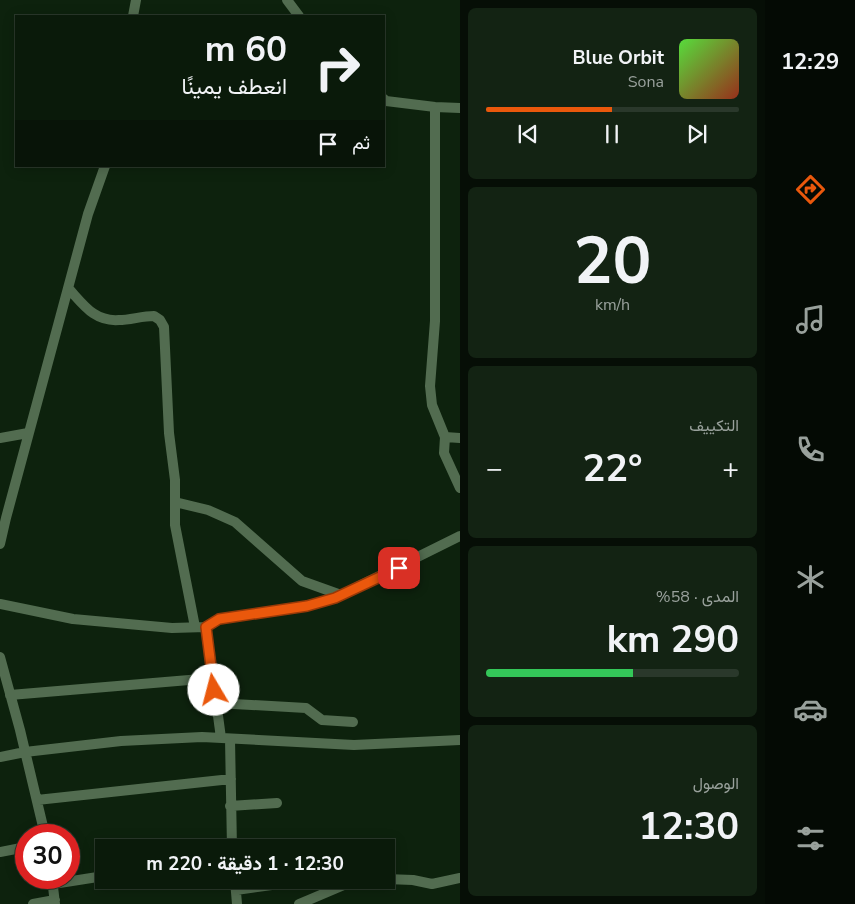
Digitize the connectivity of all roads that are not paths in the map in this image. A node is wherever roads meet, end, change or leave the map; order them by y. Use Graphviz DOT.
graph roads {
  1 [pos="136,0"];
  2 [pos="288,0"];
  3 [pos="133,15"];
  4 [pos="298,15"];
  5 [pos="385,100"];
  6 [pos="436,108"];
  7 [pos="460,108"];
  8 [pos="105,167"];
  9 [pos="68,288"];
  10 [pos="28,433"];
  11 [pos="445,436"];
  12 [pos="0,438"];
  13 [pos="460,438"];
  14 [pos="460,488"];
  15 [pos="175,502"];
  16 [pos="460,536"];
  17 [pos="0,544"];
  18 [pos="341,595"];
  19 [pos="0,604"];
  20 [pos="195,627"];
  21 [pos="206,627"];
  22 [pos="0,657"];
  23 [pos="212,678"];
  24 [pos="10,695"];
  25 [pos="216,703"];
  26 [pos="353,722"];
  27 [pos="226,739"];
  28 [pos="460,740"];
  29 [pos="25,752"];
  30 [pos="0,757"];
  31 [pos="231,779"];
  32 [pos="36,800"];
  33 [pos="277,803"];
  34 [pos="230,806"];
  35 [pos="42,824"];
  36 [pos="232,839"];
  37 [pos="15,849"];
  38 [pos="0,852"];
  39 [pos="95,877"];
  40 [pos="80,878"];
  41 [pos="460,878"];
  42 [pos="395,879"];
  43 [pos="53,889"];
  44 [pos="235,889"];
  45 [pos="335,889"];
  46 [pos="55,902"];
  47 [pos="33,904"];
  48 [pos="237,904"];
  49 [pos="299,904"];
  1 -- 3 [label="street"];
  2 -- 4 [label="street"];
  5 -- 6 [label="street"];
  6 -- 7 [label="street"];
  6 -- 11 [label="street"];
  8 -- 9 [label="street"];
  9 -- 10 [label="street"];
  9 -- 15 [label="street"];
  10 -- 12 [label="street"];
  10 -- 17 [label="street"];
  11 -- 13 [label="street"];
  11 -- 14 [label="street"];
  15 -- 18 [label="street"];
  15 -- 20 [label="street"];
  16 -- 18 [label="street"];
  18 -- 21 [label="street"];
  19 -- 20 [label="street"];
  20 -- 21 [label="street"];
  21 -- 23 [label="street"];
  22 -- 24 [label="street"];
  23 -- 24 [label="street"];
  23 -- 25 [label="street"];
  24 -- 29 [label="street"];
  25 -- 26 [label="street"];
  25 -- 27 [label="street"];
  27 -- 28 [label="street"];
  27 -- 29 [label="street"];
  27 -- 31 [label="street"];
  29 -- 30 [label="street"];
  29 -- 32 [label="street"];
  31 -- 32 [label="street"];
  31 -- 34 [label="street"];
  32 -- 35 [label="street"];
  33 -- 34 [label="street"];
  34 -- 36 [label="street"];
  37 -- 38 [label="street"];
  39 -- 40 [label="street"];
  41 -- 42 [label="street"];
  43 -- 46 [label="street"];
  44 -- 48 [label="street"];
  45 -- 49 [label="street"];
  46 -- 47 [label="street"];
}
